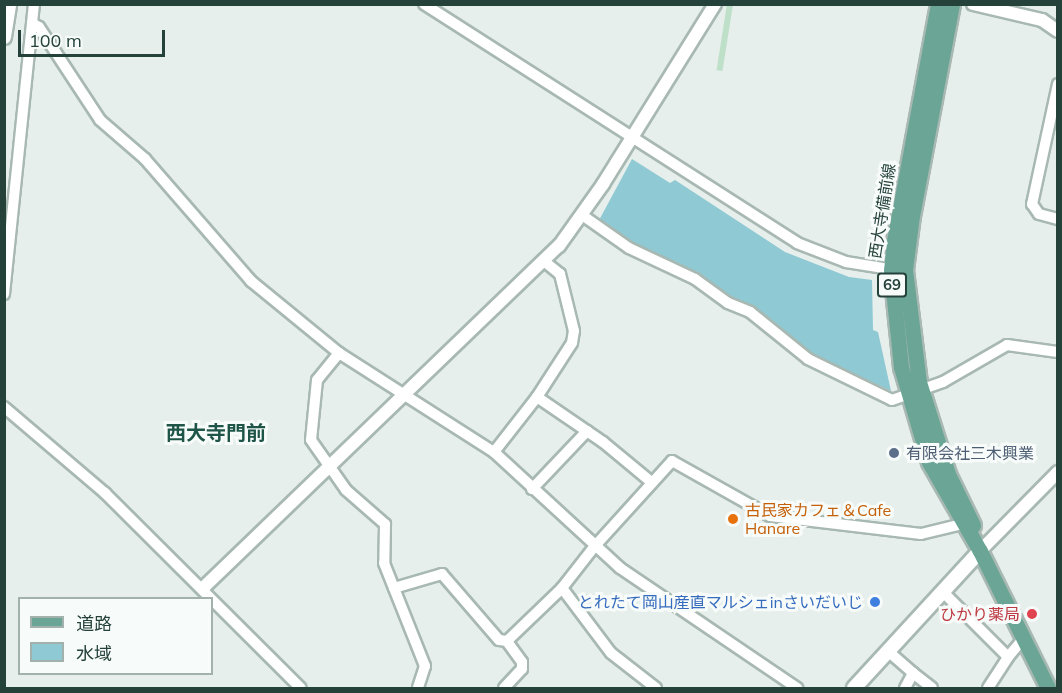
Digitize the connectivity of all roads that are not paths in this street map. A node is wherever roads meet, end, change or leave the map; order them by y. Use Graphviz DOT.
graph roads {
  1 [pos="9,4"];
  2 [pos="424,4"];
  3 [pos="715,4"];
  4 [pos="938,4"];
  5 [pos="952,4"];
  6 [pos="974,4"];
  7 [pos="33,5"];
  8 [pos="32,23"];
  9 [pos="1058,31"];
  10 [pos="4,37"];
  11 [pos="1058,84"];
  12 [pos="632,138"];
  13 [pos="582,215"];
  14 [pos="1058,219"];
  15 [pos="545,262"];
  16 [pos="898,270"];
  17 [pos="4,294"];
  18 [pos="1058,352"];
  19 [pos="339,353"];
  20 [pos="915,394"];
  21 [pos="402,397"];
  22 [pos="537,397"];
  23 [pos="4,407"];
  24 [pos="586,431"];
  25 [pos="494,452"];
  26 [pos="329,466"];
  27 [pos="1057,472"];
  28 [pos="650,482"];
  29 [pos="532,489"];
  30 [pos="962,524"];
  31 [pos="594,546"];
  32 [pos="980,551"];
  33 [pos="203,588"];
  34 [pos="394,588"];
  35 [pos="562,588"];
  36 [pos="943,592"];
  37 [pos="212,597"];
  38 [pos="213,598"];
  39 [pos="1023,639"];
  40 [pos="507,641"];
  41 [pos="889,652"];
  42 [pos="1008,657"];
  43 [pos="913,673"];
  44 [pos="1045,687"];
  45 [pos="301,688"];
  46 [pos="418,688"];
  47 [pos="504,688"];
  48 [pos="656,688"];
  49 [pos="797,688"];
  50 [pos="854,688"];
  51 [pos="905,688"];
  52 [pos="932,688"];
  53 [pos="988,688"];
  1 -- 10 [label="main road"];
  2 -- 12 [label="street"];
  3 -- 12 [label="street"];
  4 -- 16 [label="main road, 西大寺備前線 / 69"];
  5 -- 16 [label="main road, 西大寺備前線 / 69"];
  6 -- 9 [label="street"];
  7 -- 8 [label="street"];
  8 -- 17 [label="street"];
  8 -- 19 [label="street"];
  11 -- 14 [label="street"];
  12 -- 13 [label="street"];
  12 -- 16 [label="street"];
  13 -- 15 [label="street"];
  13 -- 20 [label="street"];
  15 -- 21 [label="street"];
  15 -- 22 [label="street"];
  16 -- 20 [label="main road, 西大寺備前線 / 69"];
  18 -- 20 [label="street"];
  19 -- 21 [label="street"];
  19 -- 26 [label="street"];
  20 -- 30 [label="main road, 西大寺備前線 / 69"];
  20 -- 32 [label="main road, 西大寺備前線 / 69"];
  21 -- 25 [label="street"];
  21 -- 26 [label="street"];
  22 -- 24 [label="street"];
  22 -- 25 [label="street"];
  23 -- 33 [label="street"];
  24 -- 28 [label="street"];
  24 -- 29 [label="street"];
  25 -- 29 [label="street"];
  26 -- 33 [label="street"];
  26 -- 34 [label="street"];
  27 -- 32 [label="street"];
  28 -- 30 [label="street"];
  28 -- 31 [label="street"];
  29 -- 31 [label="street"];
  30 -- 32 [label="main road, 西大寺備前線 / 69"];
  31 -- 35 [label="street"];
  31 -- 49 [label="street"];
  32 -- 36 [label="main road"];
  32 -- 39 [label="main road, 西大寺備前線 / 69"];
  33 -- 37 [label="street"];
  34 -- 40 [label="street"];
  34 -- 46 [label="street"];
  35 -- 40 [label="street"];
  35 -- 48 [label="street"];
  36 -- 41 [label="main road"];
  36 -- 42 [label="street"];
  38 -- 45 [label="street"];
  39 -- 42 [label="street"];
  39 -- 44 [label="main road, 西大寺備前線 / 69"];
  40 -- 47 [label="street"];
  41 -- 43 [label="street"];
  41 -- 50 [label="main road"];
  42 -- 53 [label="street"];
  43 -- 51 [label="street"];
  43 -- 52 [label="street"];
}
